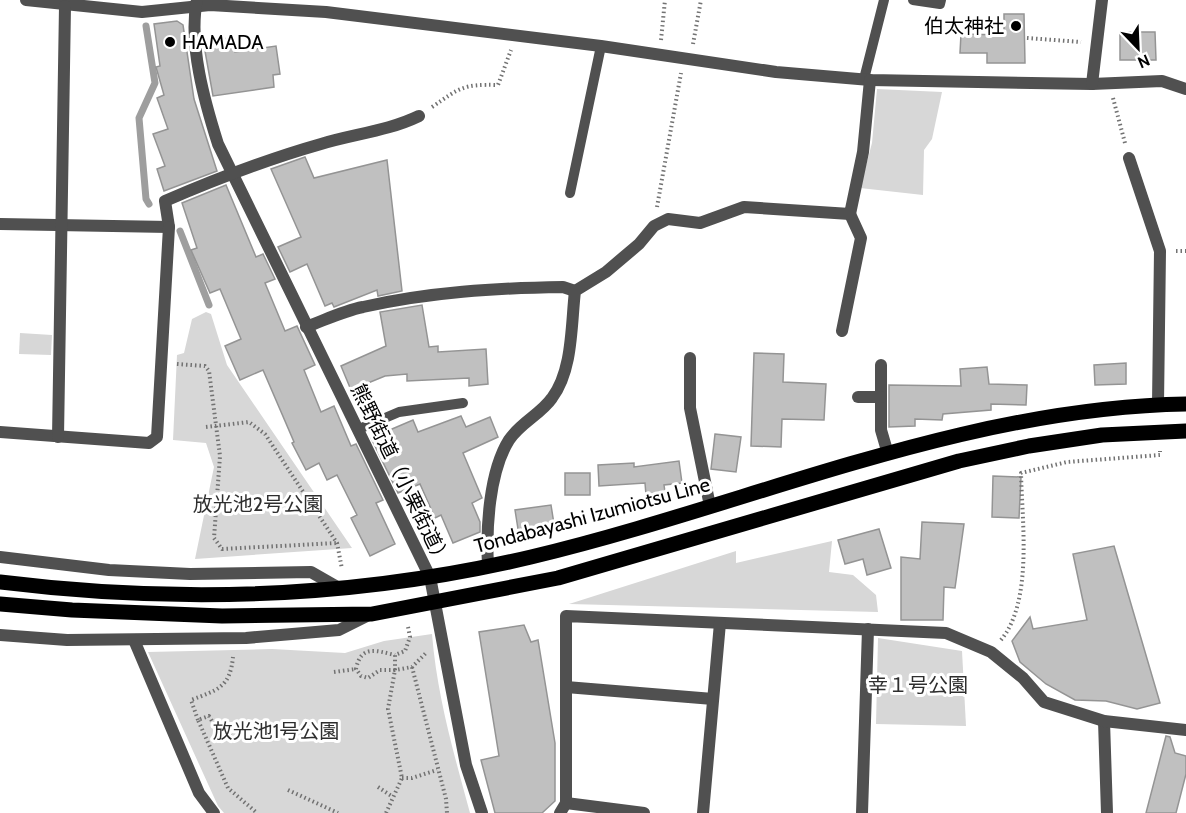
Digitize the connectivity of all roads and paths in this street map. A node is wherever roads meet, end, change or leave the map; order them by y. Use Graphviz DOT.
graph roads {
  1 [pos="26,0"];
  2 [pos="665,0"];
  3 [pos="701,0"];
  4 [pos="884,0"];
  5 [pos="913,0"];
  6 [pos="940,0"];
  7 [pos="1102,0"];
  8 [pos="197,4"];
  9 [pos="64,6"];
  10 [pos="516,36"];
  11 [pos="1027,38"];
  12 [pos="1097,43"];
  13 [pos="601,46"];
  14 [pos="660,56"];
  15 [pos="686,59"];
  16 [pos="867,80"];
  17 [pos="1109,83"];
  18 [pos="1092,84"];
  19 [pos="1186,89"];
  20 [pos="419,116"];
  21 [pos="1129,158"];
  22 [pos="230,173"];
  23 [pos="570,193"];
  24 [pos="850,214"];
  25 [pos="0,224"];
  26 [pos="63,225"];
  27 [pos="654,226"];
  28 [pos="169,227"];
  29 [pos="575,291"];
  30 [pos="306,327"];
  31 [pos="842,331"];
  32 [pos="690,358"];
  33 [pos="161,364"];
  34 [pos="881,365"];
  35 [pos="858,397"];
  36 [pos="881,397"];
  37 [pos="463,403"];
  38 [pos="1158,404"];
  39 [pos="1186,404"];
  40 [pos="217,425"];
  41 [pos="206,426"];
  42 [pos="359,429"];
  43 [pos="1186,431"];
  44 [pos="0,432"];
  45 [pos="1160,432"];
  46 [pos="58,437"];
  47 [pos="888,454"];
  48 [pos="710,506"];
  49 [pos="336,543"];
  50 [pos="0,557"];
  51 [pos="488,565"];
  52 [pos="342,569"];
  53 [pos="430,577"];
  54 [pos="0,582"];
  55 [pos="339,588"];
  56 [pos="435,603"];
  57 [pos="0,604"];
  58 [pos="372,614"];
  59 [pos="720,623"];
  60 [pos="408,627"];
  61 [pos="868,629"];
  62 [pos="0,635"];
  63 [pos="134,640"];
  64 [pos="426,644"];
  65 [pos="991,652"];
  66 [pos="395,656"];
  67 [pos="233,657"];
  68 [pos="412,667"];
  69 [pos="356,669"];
  70 [pos="395,670"];
  71 [pos="334,672"];
  72 [pos="566,687"];
  73 [pos="713,699"];
  74 [pos="198,720"];
  75 [pos="1104,721"];
  76 [pos="1186,730"];
  77 [pos="230,736"];
  78 [pos="438,770"];
  79 [pos="402,778"];
  80 [pos="378,787"];
  81 [pos="288,790"];
  82 [pos="393,797"];
  83 [pos="563,808"];
  84 [pos="214,813"];
  85 [pos="257,813"];
  86 [pos="338,813"];
  87 [pos="386,813"];
  88 [pos="447,813"];
  89 [pos="482,813"];
  90 [pos="645,813"];
  91 [pos="703,813"];
  92 [pos="862,813"];
  93 [pos="1107,813"];
  1 -- 9 [label="street"];
  2 -- 14 [label="path"];
  3 -- 15 [label="path"];
  4 -- 16 [label="lane"];
  5 -- 6 [label="lane"];
  7 -- 12 [label="street"];
  8 -- 9 [label="street"];
  8 -- 10 [label="street"];
  8 -- 22 [label="street, 熊野街道（小栗街道）"];
  9 -- 26 [label="street"];
  10 -- 13 [label="street"];
  10 -- 20 [label="path"];
  11 -- 12 [label="path"];
  12 -- 18 [label="street"];
  13 -- 14 [label="street"];
  13 -- 23 [label="lane"];
  14 -- 15 [label="street"];
  15 -- 16 [label="street"];
  15 -- 27 [label="path"];
  16 -- 18 [label="street"];
  16 -- 24 [label="street"];
  17 -- 18 [label="street"];
  17 -- 19 [label="street"];
  17 -- 21 [label="path"];
  20 -- 22 [label="street"];
  21 -- 38 [label="street"];
  22 -- 28 [label="street"];
  22 -- 30 [label="street, 熊野街道（小栗街道）"];
  24 -- 27 [label="street"];
  24 -- 31 [label="street"];
  25 -- 26 [label="street"];
  26 -- 28 [label="street"];
  26 -- 46 [label="street"];
  27 -- 29 [label="street"];
  28 -- 33 [label="street"];
  29 -- 30 [label="street"];
  29 -- 51 [label="street"];
  30 -- 42 [label="street, 熊野街道（小栗街道）"];
  32 -- 48 [label="street"];
  33 -- 40 [label="path"];
  33 -- 46 [label="street"];
  34 -- 36 [label="street"];
  35 -- 36 [label="street"];
  36 -- 47 [label="street"];
  37 -- 42 [label="lane"];
  38 -- 39 [label="main road, Tondabayashi Izumiotsu Line"];
  38 -- 47 [label="main road, Tondabayashi Izumiotsu Line"];
  40 -- 41 [label="path"];
  40 -- 49 [label="path"];
  40 -- 49 [label="path"];
  42 -- 53 [label="street, 熊野街道（小栗街道）"];
  43 -- 45 [label="main road"];
  44 -- 46 [label="street"];
  45 -- 56 [label="main road"];
  45 -- 65 [label="path"];
  47 -- 48 [label="main road, Tondabayashi Izumiotsu Line"];
  48 -- 51 [label="main road, Tondabayashi Izumiotsu Line"];
  49 -- 52 [label="path"];
  50 -- 55 [label="street"];
  51 -- 53 [label="main road, Tondabayashi Izumiotsu Line"];
  53 -- 55 [label="main road, Tondabayashi Izumiotsu Line"];
  53 -- 56 [label="street, 熊野街道（小栗街道）"];
  54 -- 55 [label="main road, Tondabayashi Izumiotsu Line"];
  56 -- 58 [label="main road"];
  56 -- 89 [label="street, 熊野街道（小栗街道）"];
  57 -- 58 [label="main road"];
  58 -- 63 [label="street"];
  59 -- 61 [label="street"];
  59 -- 72 [label="street"];
  59 -- 73 [label="street"];
  60 -- 66 [label="path"];
  61 -- 65 [label="street"];
  61 -- 92 [label="street"];
  62 -- 63 [label="street"];
  63 -- 84 [label="street"];
  64 -- 68 [label="path"];
  65 -- 75 [label="street"];
  66 -- 69 [label="path"];
  66 -- 70 [label="path"];
  67 -- 74 [label="path"];
  68 -- 70 [label="path"];
  68 -- 78 [label="path"];
  69 -- 70 [label="path"];
  69 -- 71 [label="path"];
  70 -- 79 [label="path"];
  72 -- 73 [label="street"];
  72 -- 83 [label="street"];
  73 -- 91 [label="street"];
  74 -- 77 [label="path"];
  74 -- 85 [label="path"];
  75 -- 76 [label="street"];
  75 -- 93 [label="street"];
  78 -- 79 [label="path"];
  78 -- 88 [label="path"];
  79 -- 82 [label="path"];
  80 -- 82 [label="path"];
  81 -- 86 [label="path"];
  82 -- 87 [label="path"];
  83 -- 90 [label="street"];
}
